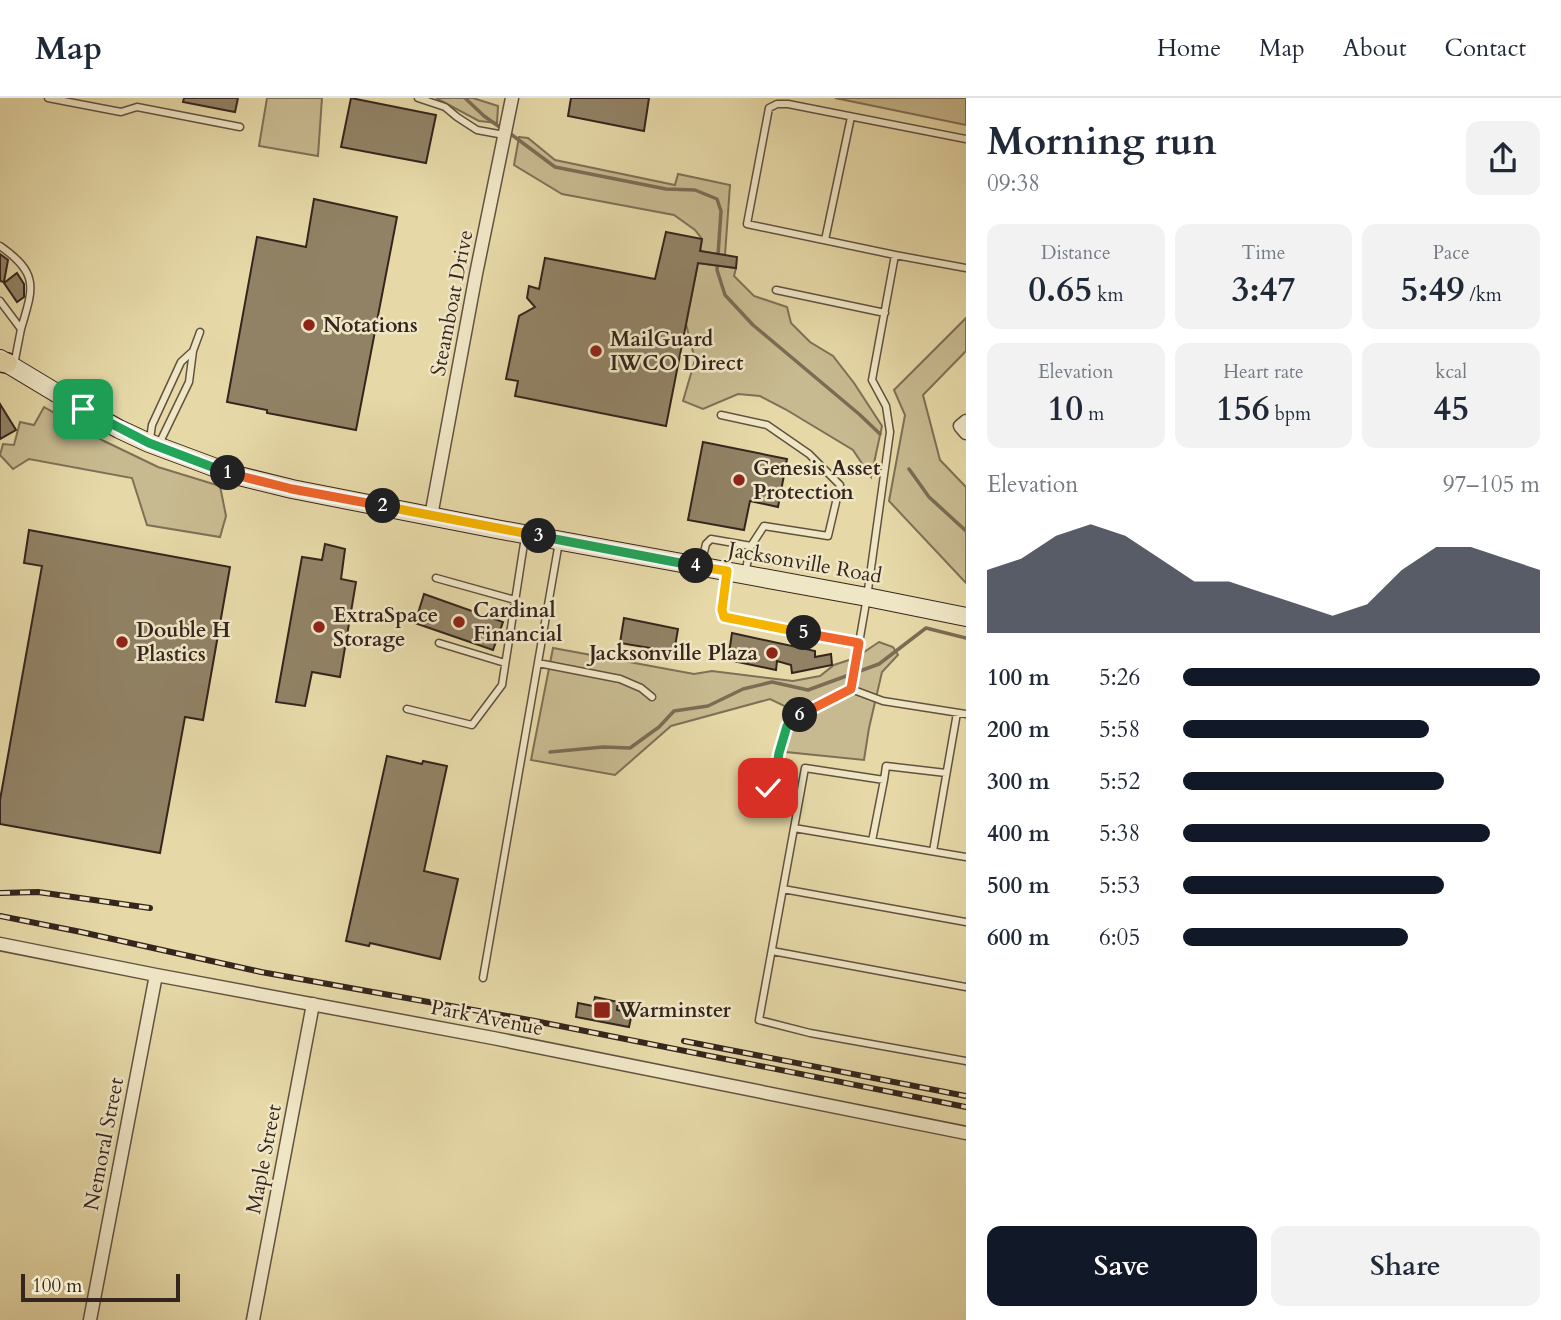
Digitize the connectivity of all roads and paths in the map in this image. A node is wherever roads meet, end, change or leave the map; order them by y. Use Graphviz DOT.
graph roads {
  1 [pos="48,98"];
  2 [pos="418,98"];
  3 [pos="512,98"];
  4 [pos="851,117"];
  5 [pos="240,127"];
  6 [pos="504,135"];
  7 [pos="966,139"];
  8 [pos="825,240"];
  9 [pos="0,246"];
  10 [pos="895,256"];
  11 [pos="966,268"];
  12 [pos="776,290"];
  13 [pos="0,301"];
  14 [pos="885,313"];
  15 [pos="21,329"];
  16 [pos="200,332"];
  17 [pos="193,351"];
  18 [pos="5,363"];
  19 [pos="721,415"];
  20 [pos="154,444"];
  21 [pos="431,516"];
  22 [pos="526,534"];
  23 [pos="560,540"];
  24 [pos="751,546"];
  25 [pos="700,566"];
  26 [pos="735,573"];
  27 [pos="436,578"];
  28 [pos="867,597"];
  29 [pos="515,600"];
  30 [pos="966,617"];
  31 [pos="439,643"];
  32 [pos="859,643"];
  33 [pos="505,663"];
  34 [pos="538,663"];
  35 [pos="851,689"];
  36 [pos="652,697"];
  37 [pos="407,709"];
  38 [pos="957,713"];
  39 [pos="966,714"];
  40 [pos="946,773"];
  41 [pos="884,780"];
  42 [pos="768,788"];
  43 [pos="794,828"];
  44 [pos="872,841"];
  45 [pos="933,851"];
  46 [pos="966,857"];
  47 [pos="783,889"];
  48 [pos="966,922"];
  49 [pos="0,944"];
  50 [pos="772,951"];
  51 [pos="156,975"];
  52 [pos="483,978"];
  53 [pos="966,987"];
  54 [pos="313,1004"];
  55 [pos="966,1061"];
  56 [pos="966,1133"];
  57 [pos="90,1320"];
  58 [pos="253,1320"];
  1 -- 5 [label="lane"];
  2 -- 6 [label="lane"];
  3 -- 6 [label="street, Steamboat Drive"];
  4 -- 7 [label="lane"];
  4 -- 8 [label="lane"];
  4 -- 8 [label="lane"];
  6 -- 21 [label="street, Steamboat Drive"];
  8 -- 10 [label="lane"];
  9 -- 15 [label="lane"];
  10 -- 11 [label="lane"];
  10 -- 14 [label="lane"];
  12 -- 14 [label="lane"];
  13 -- 15 [label="lane"];
  14 -- 28 [label="lane"];
  15 -- 18 [label="lane"];
  16 -- 17 [label="lane"];
  17 -- 20 [label="lane"];
  17 -- 20 [label="lane"];
  18 -- 20 [label="main road, Jacksonville Road"];
  19 -- 24 [label="lane"];
  20 -- 21 [label="main road, Jacksonville Road"];
  21 -- 22 [label="main road, Jacksonville Road"];
  22 -- 23 [label="main road, Jacksonville Road"];
  22 -- 29 [label="lane"];
  23 -- 25 [label="main road, Jacksonville Road"];
  23 -- 34 [label="lane"];
  24 -- 25 [label="lane"];
  24 -- 26 [label="lane"];
  25 -- 26 [label="main road, Jacksonville Road"];
  26 -- 28 [label="main road, Jacksonville Road"];
  26 -- 32 [label="lane"];
  27 -- 29 [label="lane"];
  28 -- 30 [label="main road, Jacksonville Road"];
  28 -- 32 [label="lane"];
  29 -- 33 [label="lane"];
  31 -- 33 [label="lane"];
  32 -- 35 [label="lane"];
  33 -- 37 [label="lane"];
  34 -- 36 [label="lane"];
  34 -- 52 [label="lane"];
  35 -- 38 [label="lane"];
  35 -- 42 [label="lane"];
  38 -- 39 [label="lane"];
  38 -- 40 [label="lane"];
  40 -- 41 [label="lane"];
  40 -- 45 [label="lane"];
  41 -- 43 [label="lane"];
  41 -- 44 [label="lane"];
  43 -- 44 [label="lane"];
  43 -- 47 [label="lane"];
  44 -- 45 [label="lane"];
  45 -- 46 [label="lane"];
  47 -- 48 [label="lane"];
  47 -- 50 [label="lane"];
  49 -- 51 [label="street, Park Avenue"];
  50 -- 53 [label="lane"];
  50 -- 55 [label="lane"];
  51 -- 54 [label="street, Park Avenue"];
  51 -- 57 [label="street, Nemoral Street"];
  54 -- 56 [label="street, Park Avenue"];
  54 -- 58 [label="street, Maple Street"];
}
